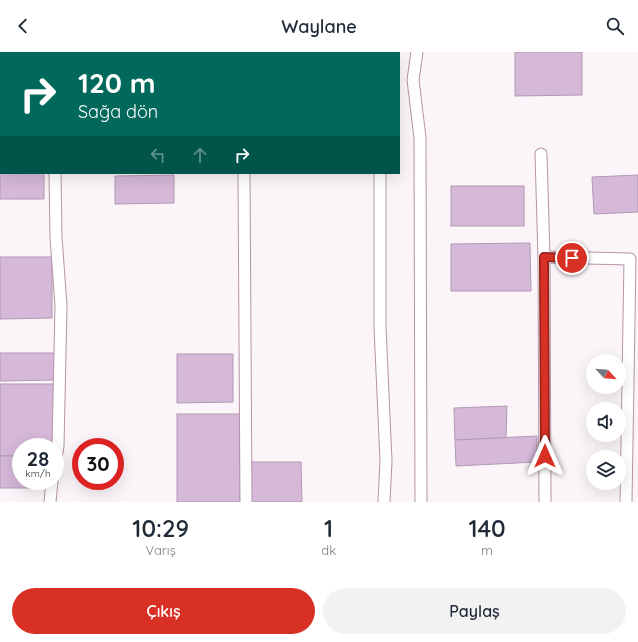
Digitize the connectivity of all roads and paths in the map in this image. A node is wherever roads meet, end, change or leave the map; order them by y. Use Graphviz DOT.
graph roads {
  1 [pos="417,52"];
  2 [pos="541,154"];
  3 [pos="55,174"];
  4 [pos="244,174"];
  5 [pos="380,174"];
  6 [pos="544,257"];
  7 [pos="58,438"];
  8 [pos="51,490"];
  9 [pos="50,502"];
  10 [pos="246,502"];
  11 [pos="384,502"];
  12 [pos="421,502"];
  13 [pos="545,502"];
  14 [pos="626,502"];
  1 -- 12 [label="street"];
  2 -- 6 [label="street"];
  3 -- 7 [label="street"];
  4 -- 10 [label="street"];
  5 -- 11 [label="street"];
  6 -- 13 [label="street"];
  6 -- 14 [label="street"];
  8 -- 9 [label="street"];
}
